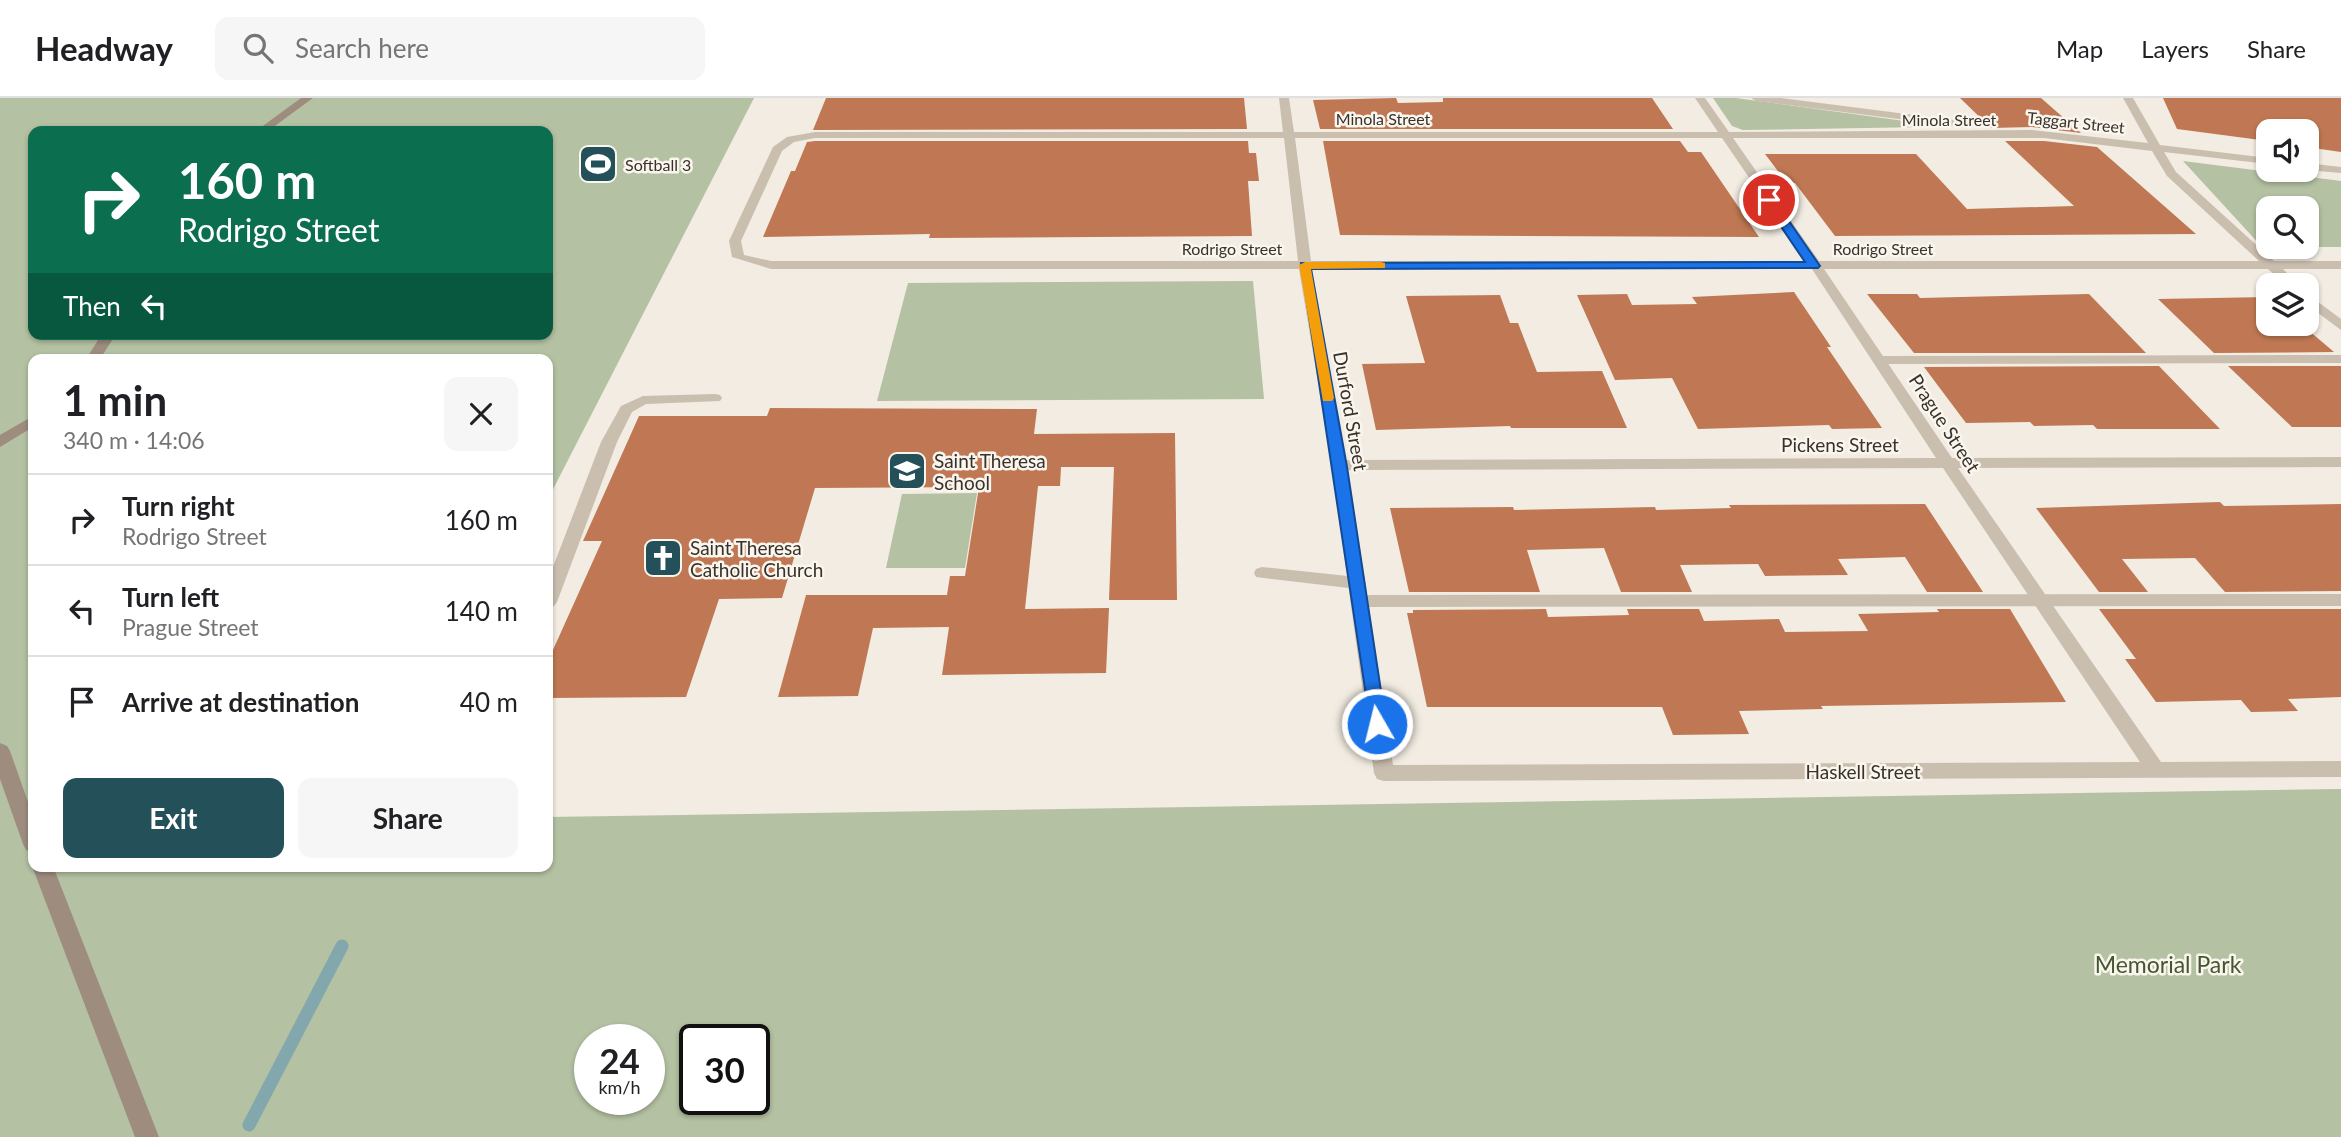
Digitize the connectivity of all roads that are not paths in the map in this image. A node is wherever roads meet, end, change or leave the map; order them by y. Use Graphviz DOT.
graph roads {
  1 [pos="308,98"];
  2 [pos="1284,98"];
  3 [pos="1700,98"];
  4 [pos="1756,98"];
  5 [pos="2128,98"];
  6 [pos="268,126"];
  7 [pos="1290,133"];
  8 [pos="1724,135"];
  9 [pos="2041,135"];
  10 [pos="2153,147"];
  11 [pos="2256,160"];
  12 [pos="2319,167"];
  13 [pos="2341,170"];
  14 [pos="757,194"];
  15 [pos="1305,265"];
  16 [pos="2268,265"];
  17 [pos="2341,265"];
  18 [pos="1814,266"];
  19 [pos="2278,273"];
  20 [pos="2319,308"];
  21 [pos="2341,326"];
  22 [pos="2341,359"];
  23 [pos="1881,360"];
  24 [pos="715,398"];
  25 [pos="28,423"];
  26 [pos="0,442"];
  27 [pos="2341,462"];
  28 [pos="1947,463"];
  29 [pos="1339,465"];
  30 [pos="1262,573"];
  31 [pos="553,589"];
  32 [pos="1358,592"];
  33 [pos="2042,600"];
  34 [pos="2341,600"];
  35 [pos="0,751"];
  36 [pos="2341,769"];
  37 [pos="2155,770"];
  38 [pos="1384,773"];
  39 [pos="28,830"];
  40 [pos="44,872"];
  41 [pos="146,1134"];
  1 -- 6 [label="street"];
  2 -- 7 [label="street, Durford Street"];
  3 -- 8 [label="street, Prague Street"];
  4 -- 9 [label="street, Taggart Street"];
  5 -- 10 [label="street"];
  7 -- 8 [label="street, Minola Street"];
  7 -- 14 [label="street, Minola Street"];
  7 -- 15 [label="street, Durford Street"];
  8 -- 9 [label="street, Minola Street"];
  8 -- 18 [label="street, Prague Street"];
  9 -- 10 [label="street, Taggart Street"];
  10 -- 11 [label="street, Taggart Street"];
  10 -- 16 [label="street"];
  12 -- 13 [label="street"];
  14 -- 15 [label="street, Rodrigo Street"];
  15 -- 18 [label="street, Rodrigo Street"];
  15 -- 29 [label="street, Durford Street"];
  16 -- 17 [label="street, Rodrigo Street"];
  16 -- 18 [label="street, Rodrigo Street"];
  16 -- 19 [label="street"];
  18 -- 23 [label="street, Prague Street"];
  20 -- 21 [label="street"];
  22 -- 23 [label="street"];
  23 -- 28 [label="street, Prague Street"];
  24 -- 31 [label="street"];
  25 -- 26 [label="street"];
  27 -- 28 [label="street, Pickens Street"];
  28 -- 29 [label="street, Pickens Street"];
  28 -- 33 [label="street, Prague Street"];
  29 -- 32 [label="street, Durford Street"];
  30 -- 32 [label="street"];
  32 -- 33 [label="street"];
  32 -- 38 [label="street, Durford Street"];
  33 -- 34 [label="street"];
  33 -- 37 [label="street, Prague Street"];
  35 -- 39 [label="street"];
  36 -- 37 [label="street, Haskell Street"];
  37 -- 38 [label="street, Haskell Street"];
  40 -- 41 [label="street"];
}
